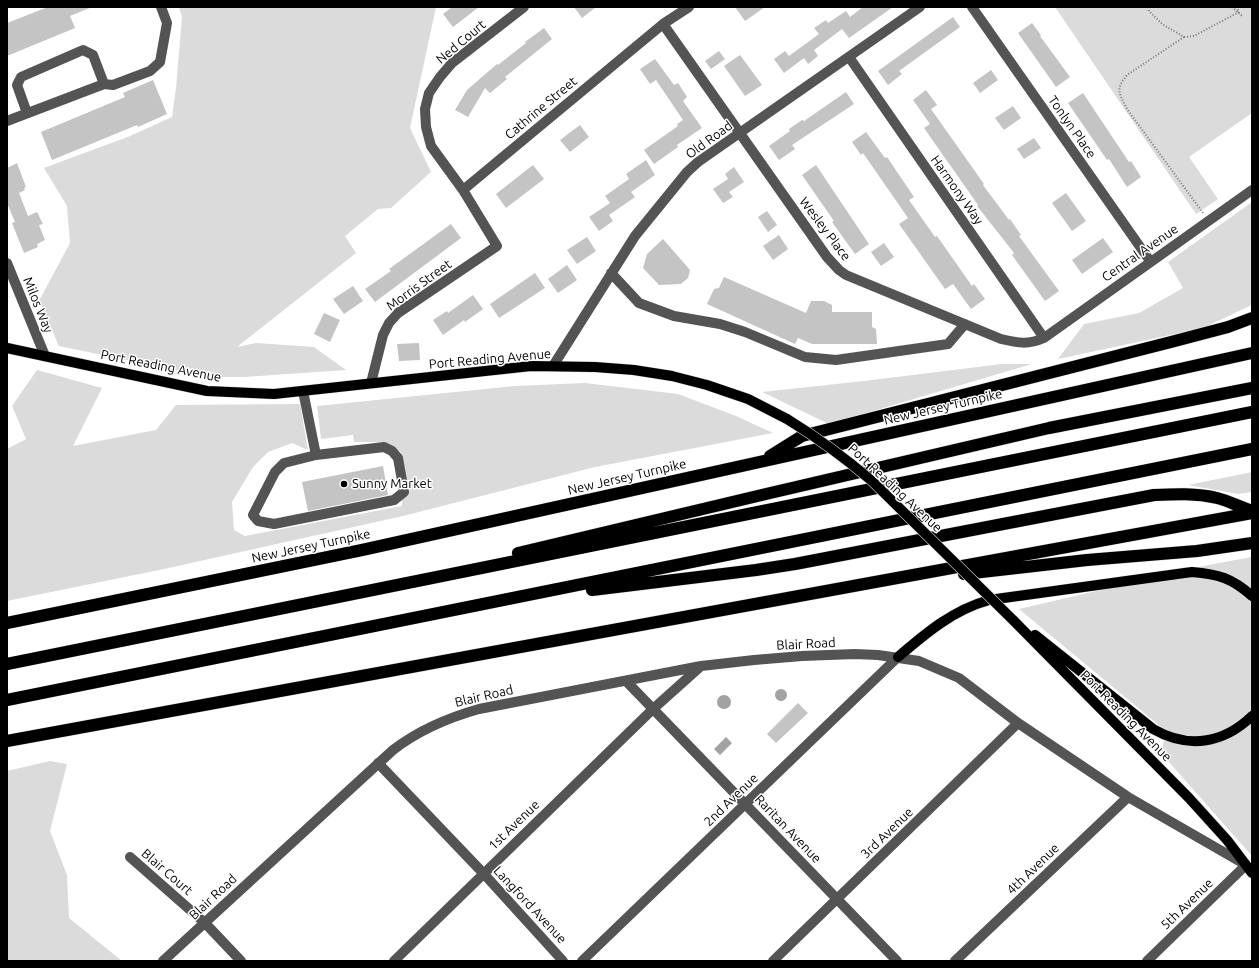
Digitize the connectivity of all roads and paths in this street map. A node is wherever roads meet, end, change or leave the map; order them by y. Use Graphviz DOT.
graph roads {
  1 [pos="161,7"];
  2 [pos="524,7"];
  3 [pos="689,7"];
  4 [pos="920,7"];
  5 [pos="972,7"];
  6 [pos="1148,7"];
  7 [pos="1232,7"];
  8 [pos="1236,7"];
  9 [pos="1239,12"];
  10 [pos="1243,17"];
  11 [pos="663,24"];
  12 [pos="1184,37"];
  13 [pos="849,57"];
  14 [pos="104,84"];
  15 [pos="27,113"];
  16 [pos="7,121"];
  17 [pos="740,133"];
  18 [pos="463,190"];
  19 [pos="1252,190"];
  20 [pos="1208,220"];
  21 [pos="1150,261"];
  22 [pos="7,263"];
  23 [pos="611,273"];
  24 [pos="1252,318"];
  25 [pos="965,324"];
  26 [pos="1044,338"];
  27 [pos="7,348"];
  28 [pos="1252,353"];
  29 [pos="45,356"];
  30 [pos="553,366"];
  31 [pos="371,383"];
  32 [pos="1252,388"];
  33 [pos="303,391"];
  34 [pos="1252,412"];
  35 [pos="1252,449"];
  36 [pos="316,455"];
  37 [pos="763,461"];
  38 [pos="1252,512"];
  39 [pos="1252,543"];
  40 [pos="867,584"];
  41 [pos="356,594"];
  42 [pos="525,596"];
  43 [pos="1252,596"];
  44 [pos="1013,620"];
  45 [pos="7,623"];
  46 [pos="898,657"];
  47 [pos="7,664"];
  48 [pos="701,666"];
  49 [pos="626,681"];
  50 [pos="7,700"];
  51 [pos="653,710"];
  52 [pos="1252,716"];
  53 [pos="1018,723"];
  54 [pos="7,741"];
  55 [pos="378,763"];
  56 [pos="1128,797"];
  57 [pos="746,804"];
  58 [pos="130,857"];
  59 [pos="1249,869"];
  60 [pos="484,874"];
  61 [pos="837,899"];
  62 [pos="205,923"];
  63 [pos="163,961"];
  64 [pos="241,961"];
  65 [pos="394,961"];
  66 [pos="563,961"];
  67 [pos="582,961"];
  68 [pos="773,961"];
  69 [pos="897,961"];
  70 [pos="955,961"];
  71 [pos="1147,961"];
  1 -- 14 [label="street"];
  2 -- 18 [label="street, Ned Court"];
  3 -- 11 [label="street, Cathrine Street"];
  4 -- 13 [label="street, Old Road"];
  5 -- 21 [label="street, Tonlyn Place"];
  6 -- 12 [label="path"];
  7 -- 9 [label="path"];
  8 -- 9 [label="path"];
  9 -- 10 [label="path"];
  9 -- 12 [label="path"];
  11 -- 17 [label="street, Wesley Place"];
  11 -- 18 [label="street, Cathrine Street"];
  12 -- 20 [label="path"];
  13 -- 17 [label="street, Old Road"];
  13 -- 26 [label="street, Harmony Way"];
  14 -- 15 [label="street"];
  14 -- 15 [label="street"];
  15 -- 16 [label="street"];
  17 -- 23 [label="street, Old Road"];
  17 -- 25 [label="street, Wesley Place"];
  18 -- 31 [label="street, Morris Street"];
  19 -- 20 [label="street, Central Avenue"];
  20 -- 21 [label="street, Central Avenue"];
  21 -- 26 [label="street, Central Avenue"];
  22 -- 29 [label="street, Milos Way"];
  23 -- 25 [label="street"];
  23 -- 30 [label="street, Old Road"];
  24 -- 37 [label="highway"];
  25 -- 26 [label="street, Wesley Place"];
  27 -- 29 [label="main road, Port Reading Avenue"];
  28 -- 37 [label="highway, New Jersey Turnpike"];
  29 -- 33 [label="main road, Port Reading Avenue"];
  30 -- 31 [label="main road, Port Reading Avenue"];
  30 -- 44 [label="main road, Port Reading Avenue, bridge"];
  31 -- 33 [label="main road, Port Reading Avenue"];
  32 -- 41 [label="highway"];
  33 -- 36 [label="street"];
  34 -- 41 [label="highway"];
  35 -- 42 [label="highway"];
  36 -- 36 [label="street"];
  37 -- 45 [label="highway, New Jersey Turnpike"];
  38 -- 40 [label="highway"];
  38 -- 42 [label="highway"];
  39 -- 40 [label="highway"];
  40 -- 54 [label="highway"];
  41 -- 47 [label="highway"];
  42 -- 50 [label="highway"];
  43 -- 46 [label="main road"];
  44 -- 52 [label="main road"];
  44 -- 59 [label="main road, Port Reading Avenue"];
  46 -- 48 [label="street, Blair Road"];
  46 -- 53 [label="street"];
  46 -- 57 [label="street, 2nd Avenue"];
  48 -- 49 [label="street, Blair Road"];
  48 -- 51 [label="street, 1st Avenue"];
  49 -- 51 [label="street, Raritan Avenue"];
  49 -- 55 [label="street, Blair Road"];
  51 -- 57 [label="street, Raritan Avenue"];
  51 -- 60 [label="street, 1st Avenue"];
  53 -- 56 [label="street"];
  53 -- 61 [label="street, 3rd Avenue"];
  55 -- 60 [label="street, Langford Avenue"];
  55 -- 62 [label="street, Blair Road"];
  56 -- 59 [label="street"];
  56 -- 70 [label="street, 4th Avenue"];
  57 -- 61 [label="street, Raritan Avenue"];
  57 -- 67 [label="street, 2nd Avenue"];
  58 -- 62 [label="street, Blair Court"];
  59 -- 71 [label="street, 5th Avenue"];
  60 -- 65 [label="street, 1st Avenue"];
  60 -- 66 [label="street, Langford Avenue"];
  61 -- 68 [label="street, 3rd Avenue"];
  61 -- 69 [label="street, Raritan Avenue"];
  62 -- 63 [label="street, Blair Road"];
  62 -- 64 [label="street, Blair Court"];
}
